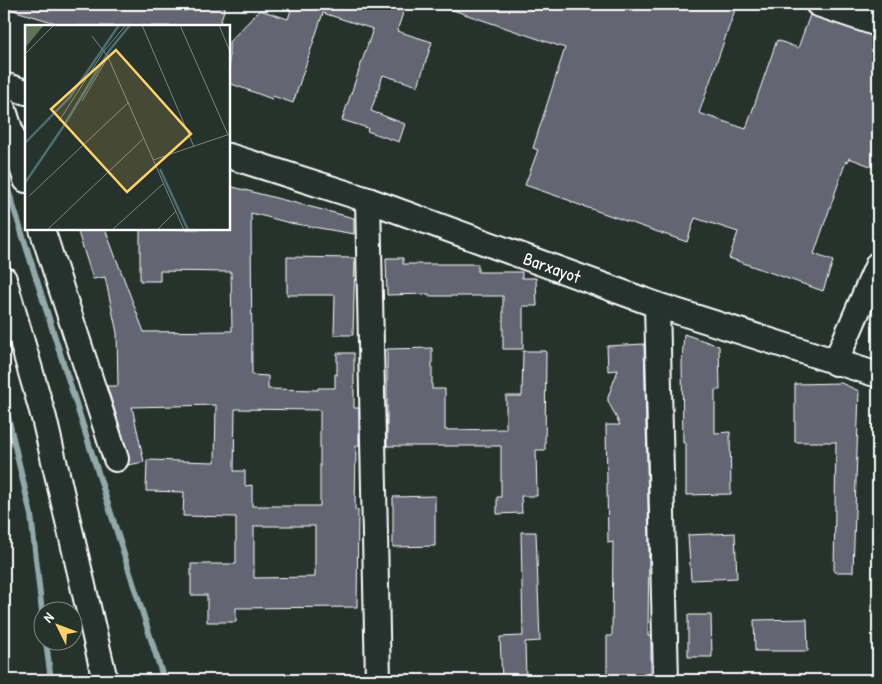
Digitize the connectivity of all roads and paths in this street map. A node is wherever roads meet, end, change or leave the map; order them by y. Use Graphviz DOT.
graph roads {
  1 [pos="818,4"];
  2 [pos="878,24"];
  3 [pos="4,84"];
  4 [pos="25,92"];
  5 [pos="4,110"];
  6 [pos="230,156"];
  7 [pos="25,177"];
  8 [pos="368,200"];
  9 [pos="42,230"];
  10 [pos="878,264"];
  11 [pos="4,279"];
  12 [pos="657,304"];
  13 [pos="835,362"];
  14 [pos="878,375"];
  15 [pos="116,459"];
  16 [pos="104,680"];
  17 [pos="378,680"];
  18 [pos="666,680"];
  1 -- 2 [label="street"];
  3 -- 4 [label="street"];
  5 -- 7 [label="street"];
  6 -- 8 [label="street, Barxayot"];
  8 -- 12 [label="street, Barxayot"];
  8 -- 17 [label="street"];
  9 -- 15 [label="street"];
  10 -- 13 [label="street"];
  11 -- 16 [label="street"];
  12 -- 13 [label="street, Barxayot"];
  12 -- 18 [label="street"];
  13 -- 14 [label="street, Barxayot"];
}
